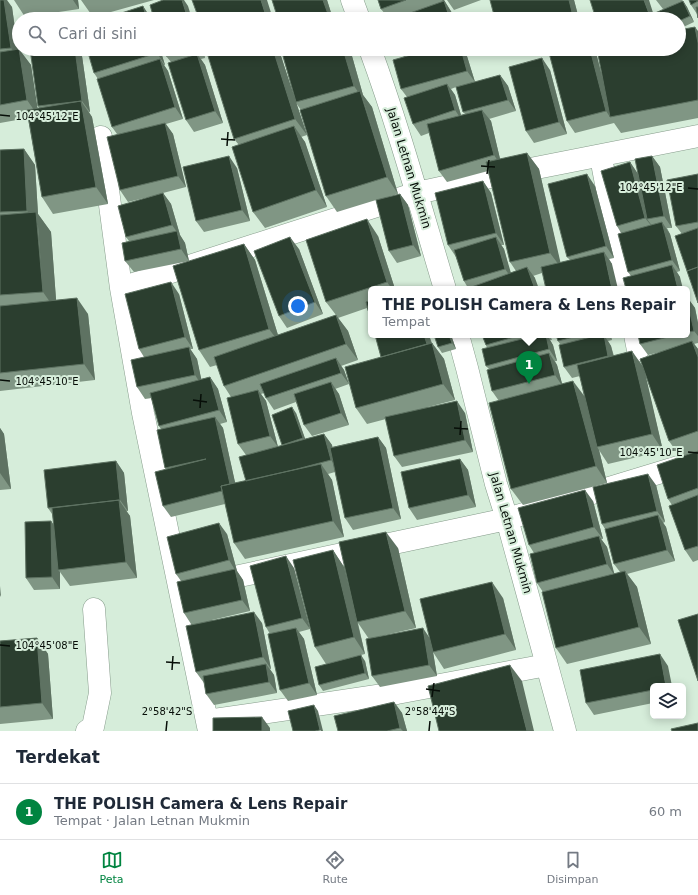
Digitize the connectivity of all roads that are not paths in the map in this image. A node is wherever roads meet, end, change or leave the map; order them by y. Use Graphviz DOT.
graph roads {
  1 [pos="352,0"];
  2 [pos="356,12"];
  3 [pos="373,56"];
  4 [pos="698,136"];
  5 [pos="101,137"];
  6 [pos="601,156"];
  7 [pos="417,193"];
  8 [pos="444,286"];
  9 [pos="625,286"];
  10 [pos="121,288"];
  11 [pos="459,338"];
  12 [pos="691,463"];
  13 [pos="508,519"];
  14 [pos="179,589"];
  15 [pos="94,609"];
  16 [pos="547,664"];
  17 [pos="208,726"];
  18 [pos="87,731"];
  19 [pos="565,731"];
  1 -- 2 [label="street"];
  3 -- 7 [label="street, Jalan Letnan Mukmin"];
  4 -- 6 [label="street"];
  5 -- 10 [label="street"];
  6 -- 7 [label="street"];
  6 -- 9 [label="street"];
  7 -- 8 [label="street, Jalan Letnan Mukmin"];
  7 -- 10 [label="street"];
  10 -- 14 [label="street"];
  11 -- 13 [label="street, Jalan Letnan Mukmin"];
  12 -- 13 [label="street"];
  13 -- 14 [label="street"];
  13 -- 16 [label="street, Jalan Letnan Mukmin"];
  14 -- 17 [label="street"];
  15 -- 18 [label="street"];
  16 -- 17 [label="street"];
  16 -- 19 [label="street, Jalan Letnan Mukmin"];
}
